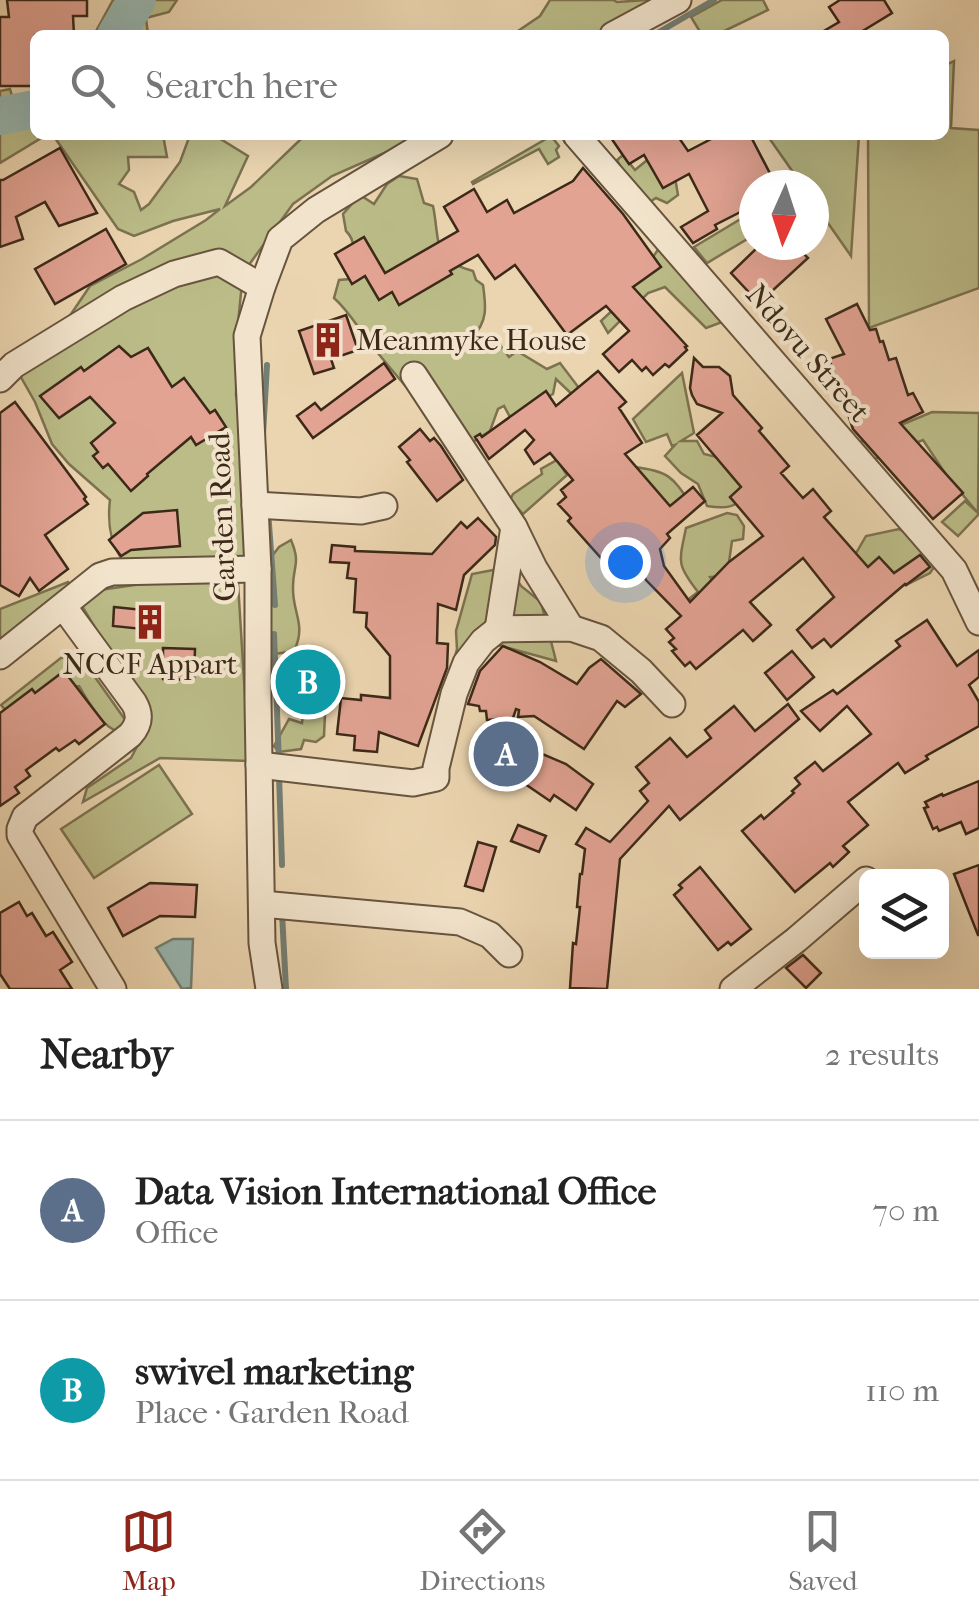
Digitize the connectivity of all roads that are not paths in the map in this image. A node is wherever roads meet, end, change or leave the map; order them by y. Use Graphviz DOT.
graph roads {
  1 [pos="678,0"];
  2 [pos="622,30"];
  3 [pos="432,140"];
  4 [pos="580,140"];
  5 [pos="262,287"];
  6 [pos="414,375"];
  7 [pos="0,379"];
  8 [pos="255,505"];
  9 [pos="384,506"];
  10 [pos="514,527"];
  11 [pos="258,569"];
  12 [pos="63,606"];
  13 [pos="979,622"];
  14 [pos="571,628"];
  15 [pos="498,629"];
  16 [pos="0,656"];
  17 [pos="672,704"];
  18 [pos="259,765"];
  19 [pos="859,887"];
  20 [pos="262,904"];
  21 [pos="509,954"];
  22 [pos="113,989"];
  23 [pos="269,989"];
  24 [pos="733,989"];
  1 -- 2 [label="street"];
  3 -- 5 [label="street, Garden Road"];
  4 -- 13 [label="street, Ndovu Street"];
  5 -- 7 [label="street"];
  5 -- 8 [label="street, Garden Road"];
  6 -- 10 [label="street"];
  8 -- 9 [label="street"];
  8 -- 11 [label="street, Garden Road"];
  10 -- 14 [label="street"];
  10 -- 15 [label="street"];
  11 -- 12 [label="street"];
  11 -- 18 [label="street, Garden Road"];
  12 -- 16 [label="street"];
  12 -- 22 [label="street"];
  14 -- 15 [label="street"];
  14 -- 17 [label="street"];
  15 -- 18 [label="street"];
  18 -- 20 [label="street, Garden Road"];
  19 -- 24 [label="street"];
  20 -- 21 [label="street"];
  20 -- 23 [label="street, Garden Road"];
}
